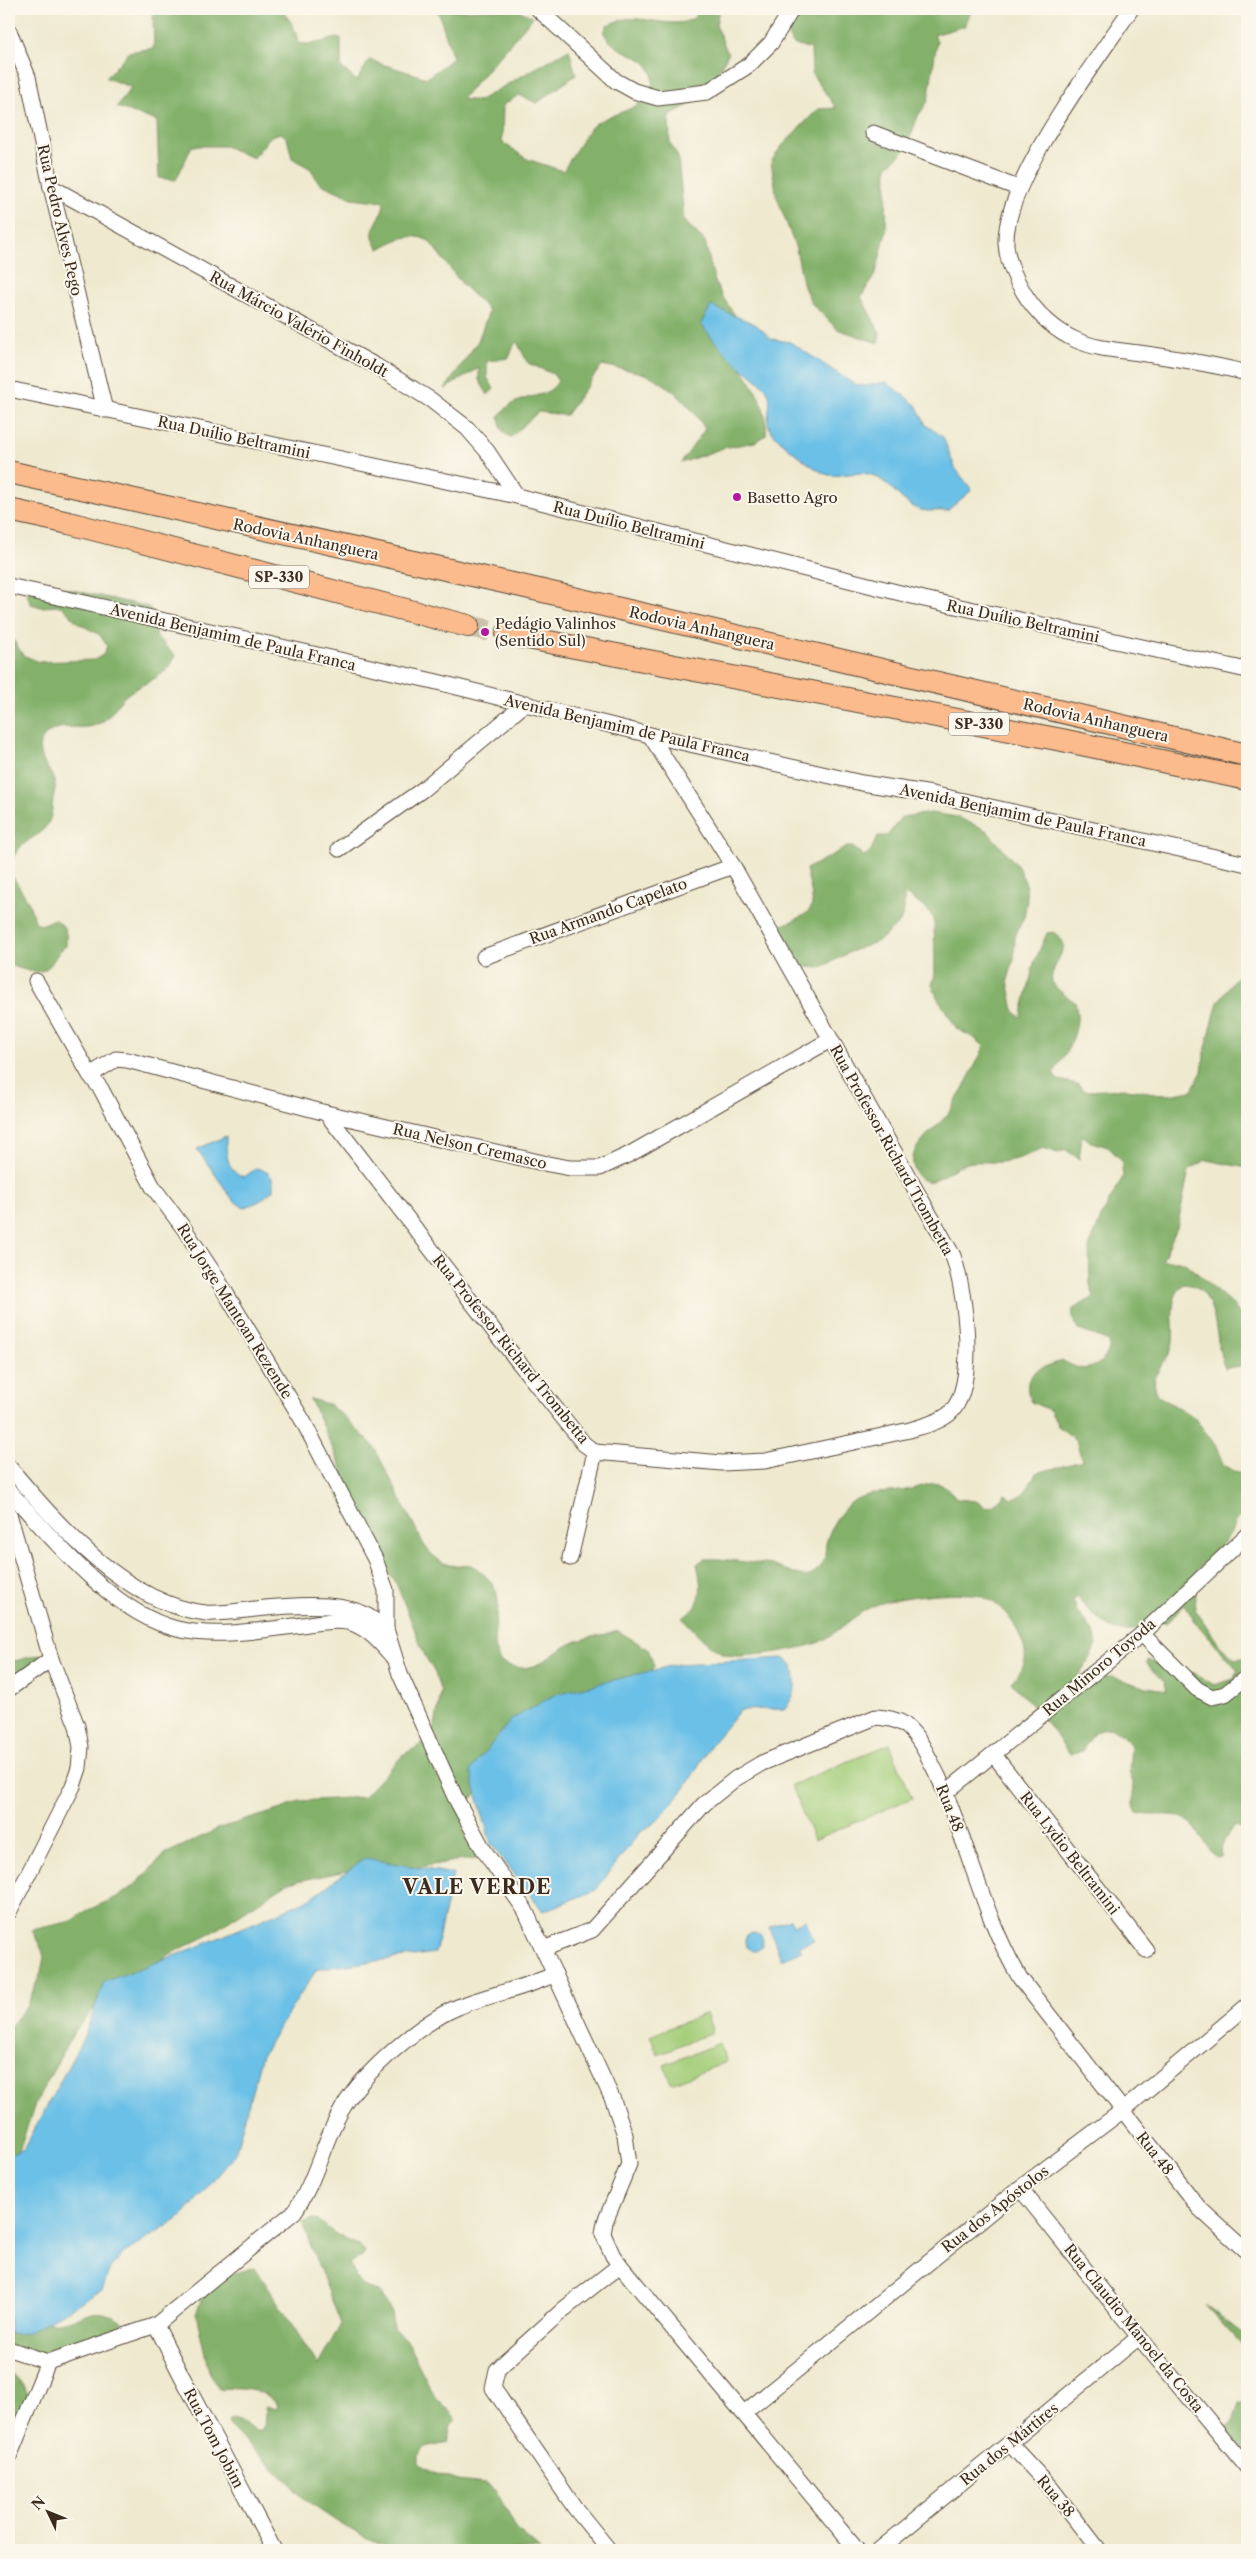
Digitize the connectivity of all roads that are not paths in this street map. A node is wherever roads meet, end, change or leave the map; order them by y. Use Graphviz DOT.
graph roads {
  1 [pos="538,9"];
  2 [pos="792,9"];
  3 [pos="1131,9"];
  4 [pos="9,32"];
  5 [pos="873,133"];
  6 [pos="52,187"];
  7 [pos="1018,188"];
  8 [pos="1247,373"];
  9 [pos="9,389"];
  10 [pos="105,410"];
  11 [pos="9,472"];
  12 [pos="517,496"];
  13 [pos="9,510"];
  14 [pos="9,586"];
  15 [pos="468,626"];
  16 [pos="507,634"];
  17 [pos="1247,670"];
  18 [pos="526,703"];
  19 [pos="650,735"];
  20 [pos="1247,755"];
  21 [pos="1247,779"];
  22 [pos="339,849"];
  23 [pos="1247,864"];
  24 [pos="733,866"];
  25 [pos="484,957"];
  26 [pos="36,980"];
  27 [pos="830,1040"];
  28 [pos="90,1075"];
  29 [pos="326,1113"];
  30 [pos="595,1452"];
  31 [pos="9,1467"];
  32 [pos="9,1491"];
  33 [pos="9,1514"];
  34 [pos="1247,1535"];
  35 [pos="570,1558"];
  36 [pos="386,1628"];
  37 [pos="1142,1634"];
  38 [pos="51,1659"];
  39 [pos="396,1661"];
  40 [pos="1247,1677"];
  41 [pos="9,1689"];
  42 [pos="994,1755"];
  43 [pos="945,1793"];
  44 [pos="9,1912"];
  45 [pos="543,1949"];
  46 [pos="1146,1950"];
  47 [pos="555,1974"];
  48 [pos="1247,2006"];
  49 [pos="1122,2111"];
  50 [pos="1020,2188"];
  51 [pos="1247,2252"];
  52 [pos="620,2265"];
  53 [pos="156,2325"];
  54 [pos="1139,2337"];
  55 [pos="9,2349"];
  56 [pos="48,2362"];
  57 [pos="744,2413"];
  58 [pos="1010,2444"];
  59 [pos="9,2457"];
  60 [pos="1247,2467"];
  61 [pos="274,2550"];
  62 [pos="609,2550"];
  63 [pos="857,2550"];
  64 [pos="879,2550"];
  65 [pos="1099,2550"];
  1 -- 2 [label="street"];
  3 -- 7 [label="street"];
  4 -- 6 [label="street, Rua Pedro Alves Pego"];
  5 -- 7 [label="street"];
  6 -- 10 [label="street, Rua Pedro Alves Pego"];
  6 -- 12 [label="street, Rua Márcio Valério Finholdt"];
  7 -- 8 [label="street"];
  9 -- 10 [label="street, Rua Duílio Beltramini"];
  10 -- 12 [label="street, Rua Duílio Beltramini"];
  11 -- 20 [label="highway, Rodovia Anhanguera / SP-330"];
  12 -- 17 [label="street, Rua Duílio Beltramini"];
  13 -- 15 [label="highway, SP-330"];
  14 -- 18 [label="street, Avenida Benjamim de Paula Franca"];
  16 -- 21 [label="highway, Rodovia Anhanguera / SP-330"];
  18 -- 19 [label="street, Avenida Benjamim de Paula Franca"];
  18 -- 22 [label="street"];
  19 -- 23 [label="street, Avenida Benjamim de Paula Franca"];
  19 -- 24 [label="street, Rua Professor Richard Trombetta"];
  24 -- 25 [label="street, Rua Armando Capelato"];
  24 -- 27 [label="street, Rua Professor Richard Trombetta"];
  26 -- 28 [label="street, Rua Jorge Mantoan Rezende"];
  27 -- 29 [label="street, Rua Nelson Cremasco"];
  27 -- 30 [label="street, Rua Professor Richard Trombetta"];
  28 -- 29 [label="street, Rua Nelson Cremasco"];
  28 -- 36 [label="street, Rua Jorge Mantoan Rezende"];
  29 -- 30 [label="street, Rua Professor Richard Trombetta"];
  30 -- 35 [label="street"];
  31 -- 36 [label="street"];
  32 -- 39 [label="street"];
  33 -- 38 [label="street"];
  34 -- 37 [label="street, Rua Minoro Toyoda"];
  36 -- 39 [label="street, Rua Jorge Mantoan Rezende"];
  37 -- 40 [label="street"];
  37 -- 42 [label="street, Rua Minoro Toyoda"];
  38 -- 41 [label="street"];
  38 -- 44 [label="street"];
  39 -- 45 [label="street"];
  42 -- 43 [label="street, Rua Minoro Toyoda"];
  42 -- 46 [label="street, Rua Lydio Beltramini"];
  43 -- 45 [label="street, Rua 48"];
  43 -- 49 [label="street, Rua 48"];
  45 -- 47 [label="street"];
  47 -- 52 [label="street"];
  47 -- 53 [label="street"];
  48 -- 49 [label="street, Rua dos Apóstolos"];
  49 -- 50 [label="street, Rua dos Apóstolos"];
  49 -- 51 [label="street, Rua 48"];
  50 -- 54 [label="street, Rua Claudio Manoel da Costa"];
  50 -- 57 [label="street, Rua dos Apóstolos"];
  52 -- 57 [label="street"];
  52 -- 62 [label="street"];
  53 -- 56 [label="street"];
  53 -- 61 [label="street, Rua Tom Jobim"];
  54 -- 58 [label="street, Rua dos Mártires"];
  54 -- 60 [label="street, Rua Claudio Manoel da Costa"];
  55 -- 56 [label="street"];
  56 -- 59 [label="street"];
  57 -- 63 [label="street"];
  58 -- 64 [label="street, Rua dos Mártires"];
  58 -- 65 [label="street, Rua 38"];
}
